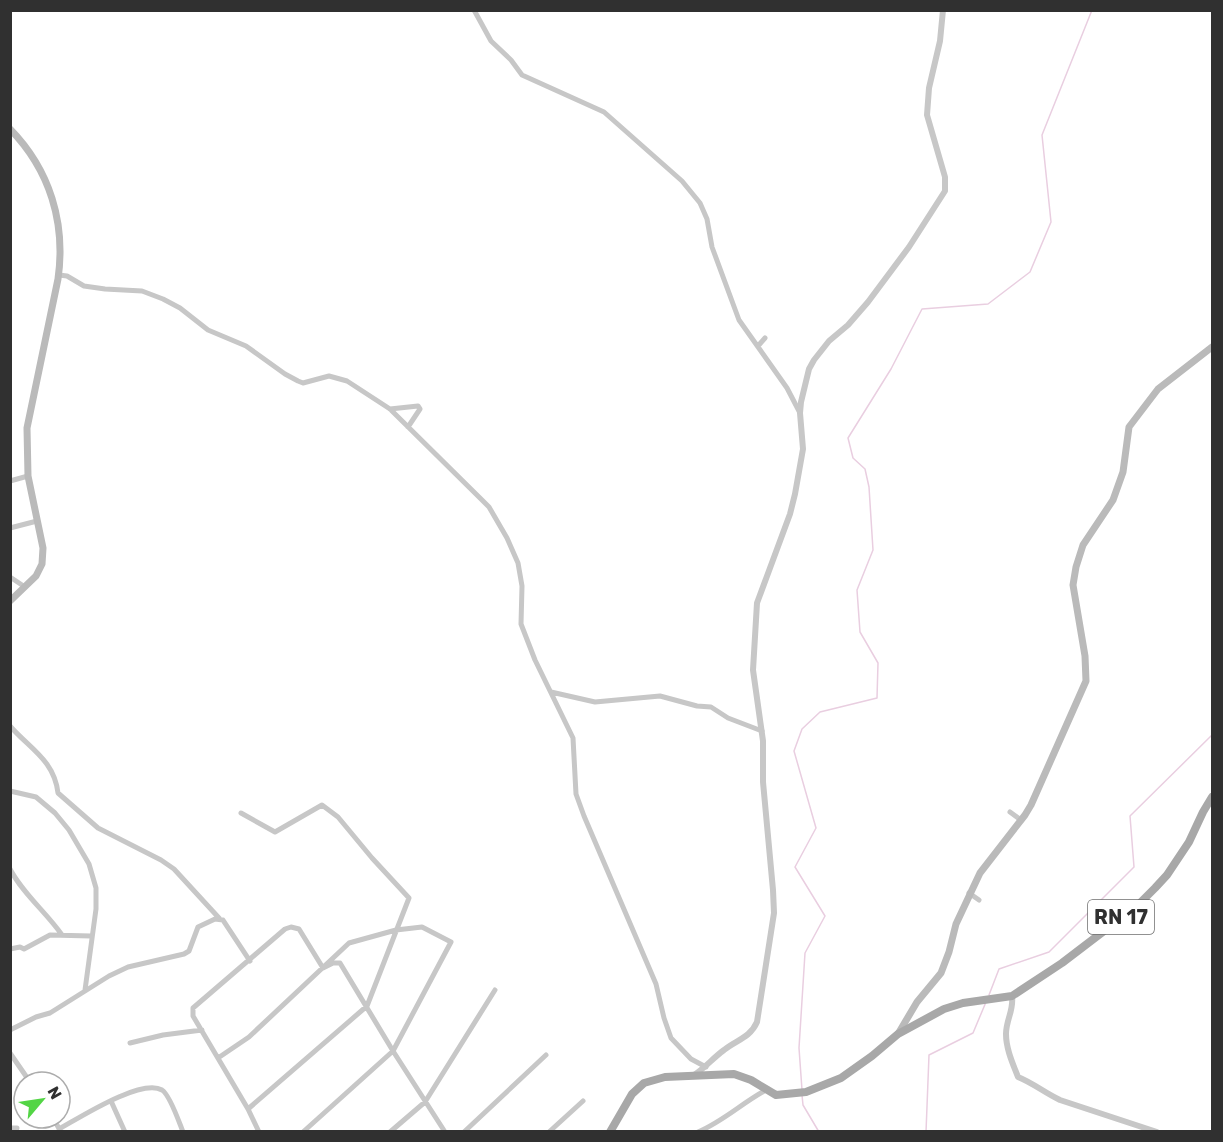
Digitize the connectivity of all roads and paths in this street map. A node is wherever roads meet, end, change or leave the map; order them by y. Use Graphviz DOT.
graph roads {
  1 [pos="474,10"];
  2 [pos="943,10"];
  3 [pos="10,129"];
  4 [pos="59,274"];
  5 [pos="765,338"];
  6 [pos="758,346"];
  7 [pos="1212,347"];
  8 [pos="390,409"];
  9 [pos="800,412"];
  10 [pos="408,428"];
  11 [pos="28,476"];
  12 [pos="10,481"];
  13 [pos="37,521"];
  14 [pos="10,528"];
  15 [pos="10,577"];
  16 [pos="25,587"];
  17 [pos="10,601"];
  18 [pos="551,692"];
  19 [pos="10,726"];
  20 [pos="762,731"];
  21 [pos="1047,749"];
  22 [pos="1056,750"];
  23 [pos="10,791"];
  24 [pos="1212,797"];
  25 [pos="1010,812"];
  26 [pos="241,813"];
  27 [pos="1021,820"];
  28 [pos="10,869"];
  29 [pos="969,893"];
  30 [pos="979,900"];
  31 [pos="219,918"];
  32 [pos="396,930"];
  33 [pos="62,935"];
  34 [pos="91,936"];
  35 [pos="10,949"];
  36 [pos="250,961"];
  37 [pos="323,968"];
  38 [pos="85,990"];
  39 [pos="495,990"];
  40 [pos="1012,996"];
  41 [pos="367,1006"];
  42 [pos="10,1030"];
  43 [pos="202,1030"];
  44 [pos="898,1034"];
  45 [pos="130,1043"];
  46 [pos="393,1052"];
  47 [pos="10,1053"];
  48 [pos="546,1055"];
  49 [pos="218,1058"];
  50 [pos="706,1067"];
  51 [pos="22,1070"];
  52 [pos="693,1076"];
  53 [pos="768,1089"];
  54 [pos="111,1101"];
  55 [pos="583,1101"];
  56 [pos="425,1102"];
  57 [pos="248,1108"];
  58 [pos="72,1124"];
  59 [pos="125,1131"];
  60 [pos="183,1131"];
  61 [pos="259,1131"];
  62 [pos="303,1131"];
  63 [pos="390,1131"];
  64 [pos="445,1131"];
  65 [pos="464,1131"];
  66 [pos="549,1131"];
  67 [pos="610,1131"];
  68 [pos="698,1131"];
  69 [pos="1157,1131"];
  1 -- 6 [label="street"];
  2 -- 9 [label="street"];
  3 -- 4 [label="main road"];
  4 -- 8 [label="street"];
  4 -- 11 [label="main road"];
  5 -- 6 [label="street"];
  6 -- 9 [label="street"];
  7 -- 22 [label="main road"];
  8 -- 10 [label="street"];
  8 -- 10 [label="street"];
  9 -- 20 [label="street"];
  10 -- 18 [label="street"];
  11 -- 12 [label="street"];
  11 -- 13 [label="main road"];
  13 -- 14 [label="street"];
  13 -- 16 [label="main road"];
  15 -- 16 [label="street"];
  16 -- 17 [label="main road"];
  18 -- 20 [label="street"];
  18 -- 50 [label="street"];
  19 -- 31 [label="street"];
  20 -- 50 [label="street"];
  21 -- 22 [label="street"];
  22 -- 27 [label="main road"];
  23 -- 34 [label="street"];
  24 -- 40 [label="main road, RN 17"];
  25 -- 27 [label="street"];
  26 -- 32 [label="street"];
  27 -- 29 [label="main road"];
  28 -- 33 [label="street"];
  29 -- 30 [label="street"];
  29 -- 44 [label="main road"];
  31 -- 36 [label="street"];
  31 -- 38 [label="street"];
  32 -- 37 [label="street"];
  32 -- 41 [label="street"];
  32 -- 46 [label="street"];
  33 -- 34 [label="street"];
  33 -- 35 [label="street"];
  34 -- 38 [label="street"];
  36 -- 37 [label="street"];
  36 -- 43 [label="street"];
  37 -- 41 [label="street"];
  37 -- 49 [label="street"];
  38 -- 42 [label="street"];
  39 -- 56 [label="street"];
  40 -- 44 [label="main road, RN 17"];
  40 -- 69 [label="street"];
  41 -- 46 [label="street"];
  41 -- 57 [label="street"];
  43 -- 45 [label="street"];
  43 -- 49 [label="street"];
  44 -- 53 [label="main road, RN 17"];
  46 -- 56 [label="street"];
  46 -- 62 [label="street"];
  47 -- 51 [label="street"];
  48 -- 65 [label="street"];
  49 -- 57 [label="street"];
  50 -- 52 [label="street"];
  52 -- 53 [label="main road, RN 17"];
  52 -- 67 [label="main road, RN 17"];
  53 -- 68 [label="street"];
  54 -- 58 [label="street"];
  54 -- 59 [label="street"];
  54 -- 60 [label="street"];
  55 -- 66 [label="street"];
  56 -- 63 [label="street"];
  56 -- 64 [label="street"];
  57 -- 61 [label="street"];
}
